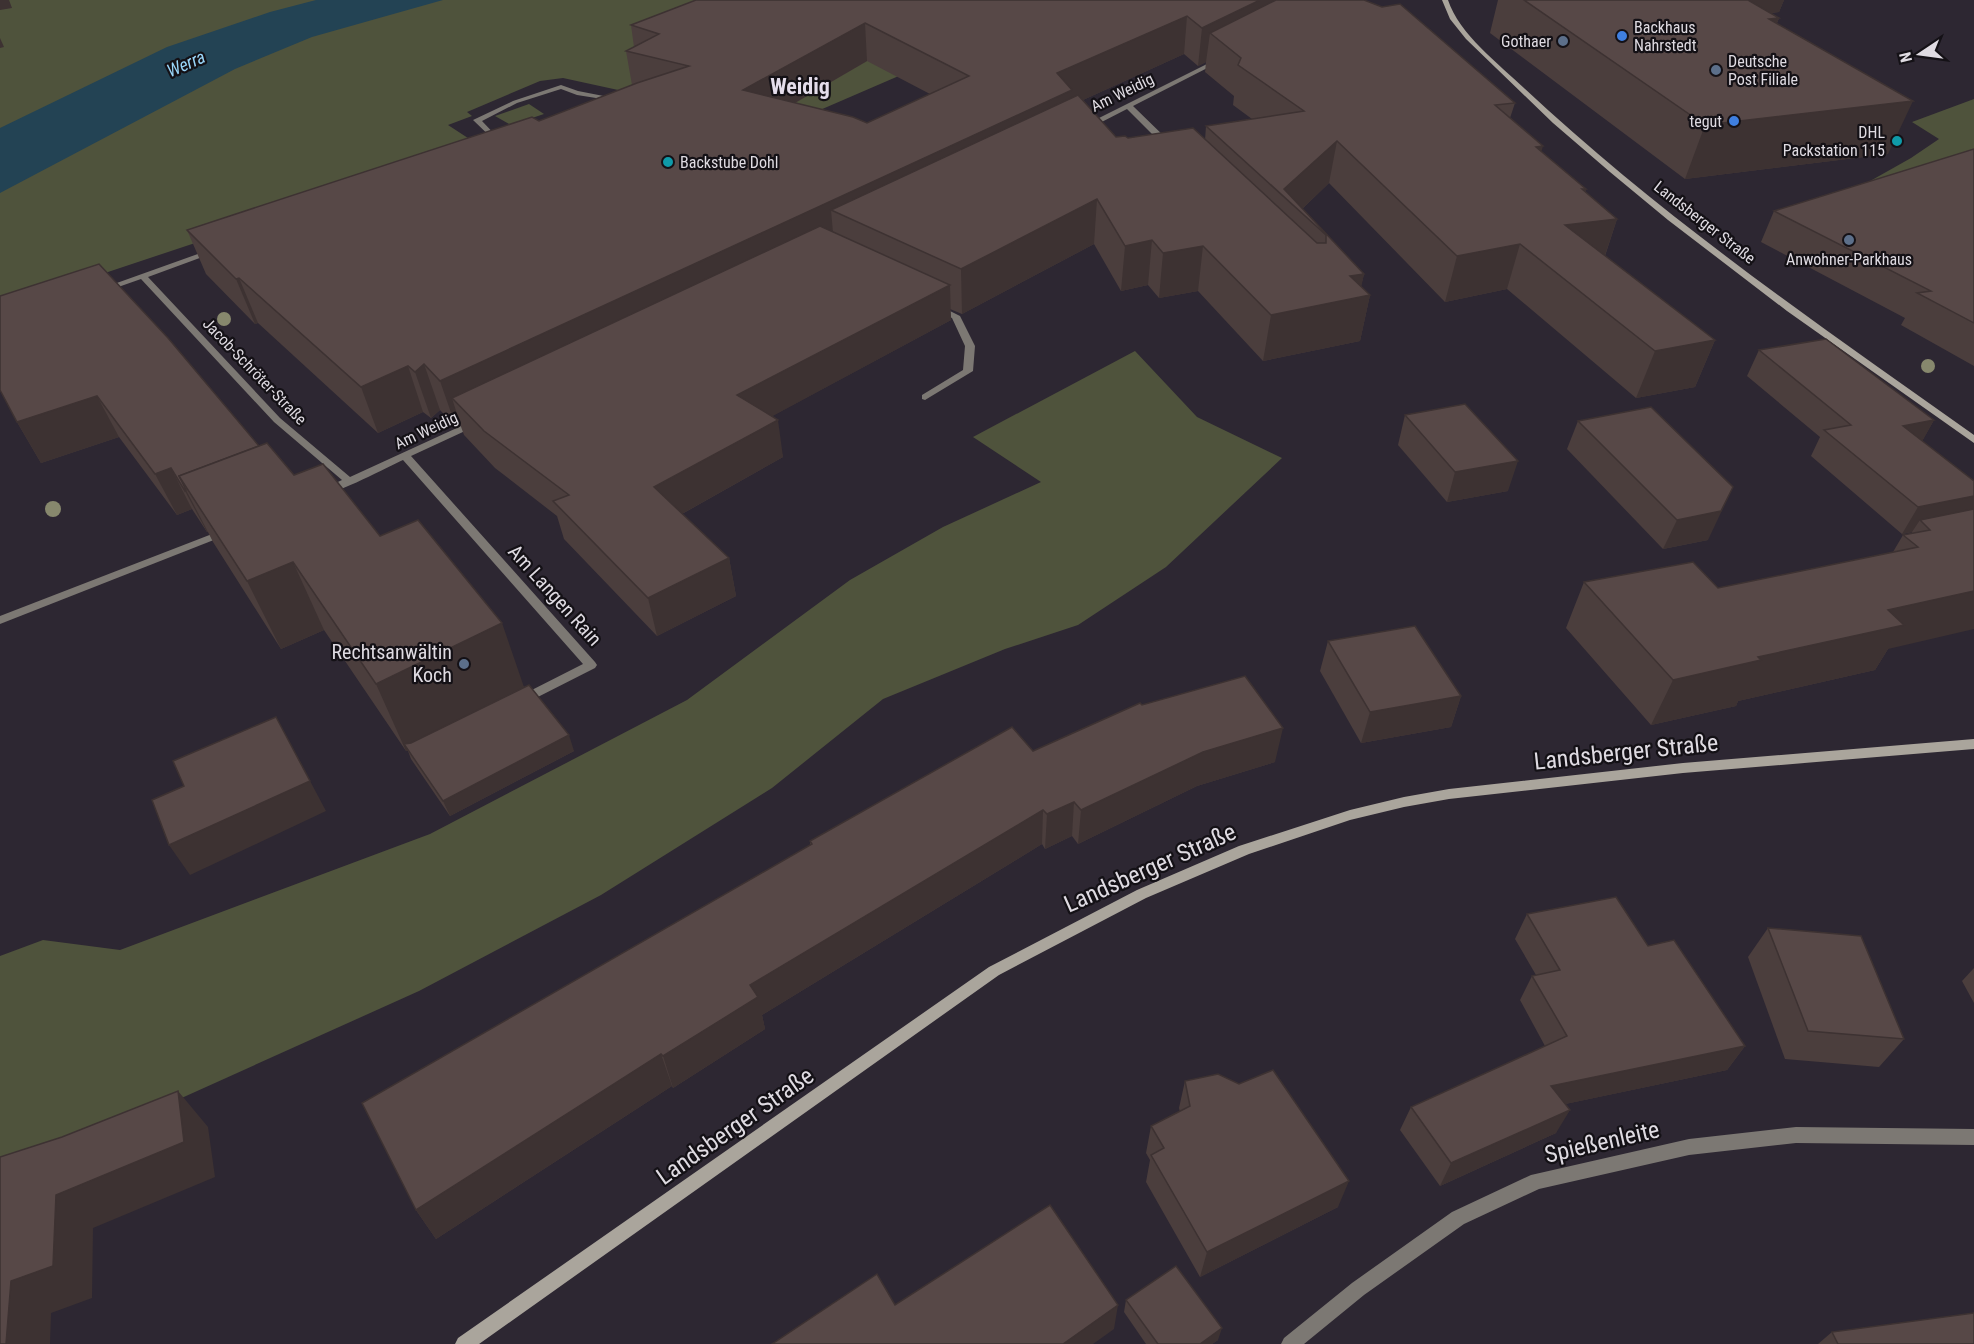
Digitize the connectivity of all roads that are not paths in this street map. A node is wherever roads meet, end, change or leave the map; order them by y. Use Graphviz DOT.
graph roads {
  1 [pos="1445,0"];
  2 [pos="1229,54"];
  3 [pos="625,101"];
  4 [pos="1129,106"];
  5 [pos="1081,129"];
  6 [pos="1171,147"];
  7 [pos="507,152"];
  8 [pos="221,249"];
  9 [pos="143,276"];
  10 [pos="99,290"];
  11 [pos="925,302"];
  12 [pos="925,397"];
  13 [pos="481,421"];
  14 [pos="1974,440"];
  15 [pos="406,457"];
  16 [pos="350,482"];
  17 [pos="318,495"];
  18 [pos="233,529"];
  19 [pos="0,620"];
  20 [pos="507,707"];
  21 [pos="1974,744"];
  22 [pos="1974,1137"];
  23 [pos="464,1344"];
  24 [pos="1290,1344"];
  1 -- 14 [label="main road, Landsberger Straße"];
  2 -- 4 [label="street, Am Weidig"];
  3 -- 7 [label="street"];
  4 -- 5 [label="street, Am Weidig"];
  4 -- 6 [label="street"];
  8 -- 9 [label="street"];
  9 -- 10 [label="street"];
  9 -- 16 [label="street, Jacob-Schröter-Straße"];
  11 -- 12 [label="street"];
  13 -- 15 [label="street, Am Weidig"];
  15 -- 16 [label="street, Am Weidig"];
  15 -- 20 [label="street, Am Langen Rain"];
  16 -- 17 [label="street, Am Weidig"];
  18 -- 19 [label="street"];
  21 -- 23 [label="main road, Landsberger Straße"];
  22 -- 24 [label="street, Spießenleite"];
}
